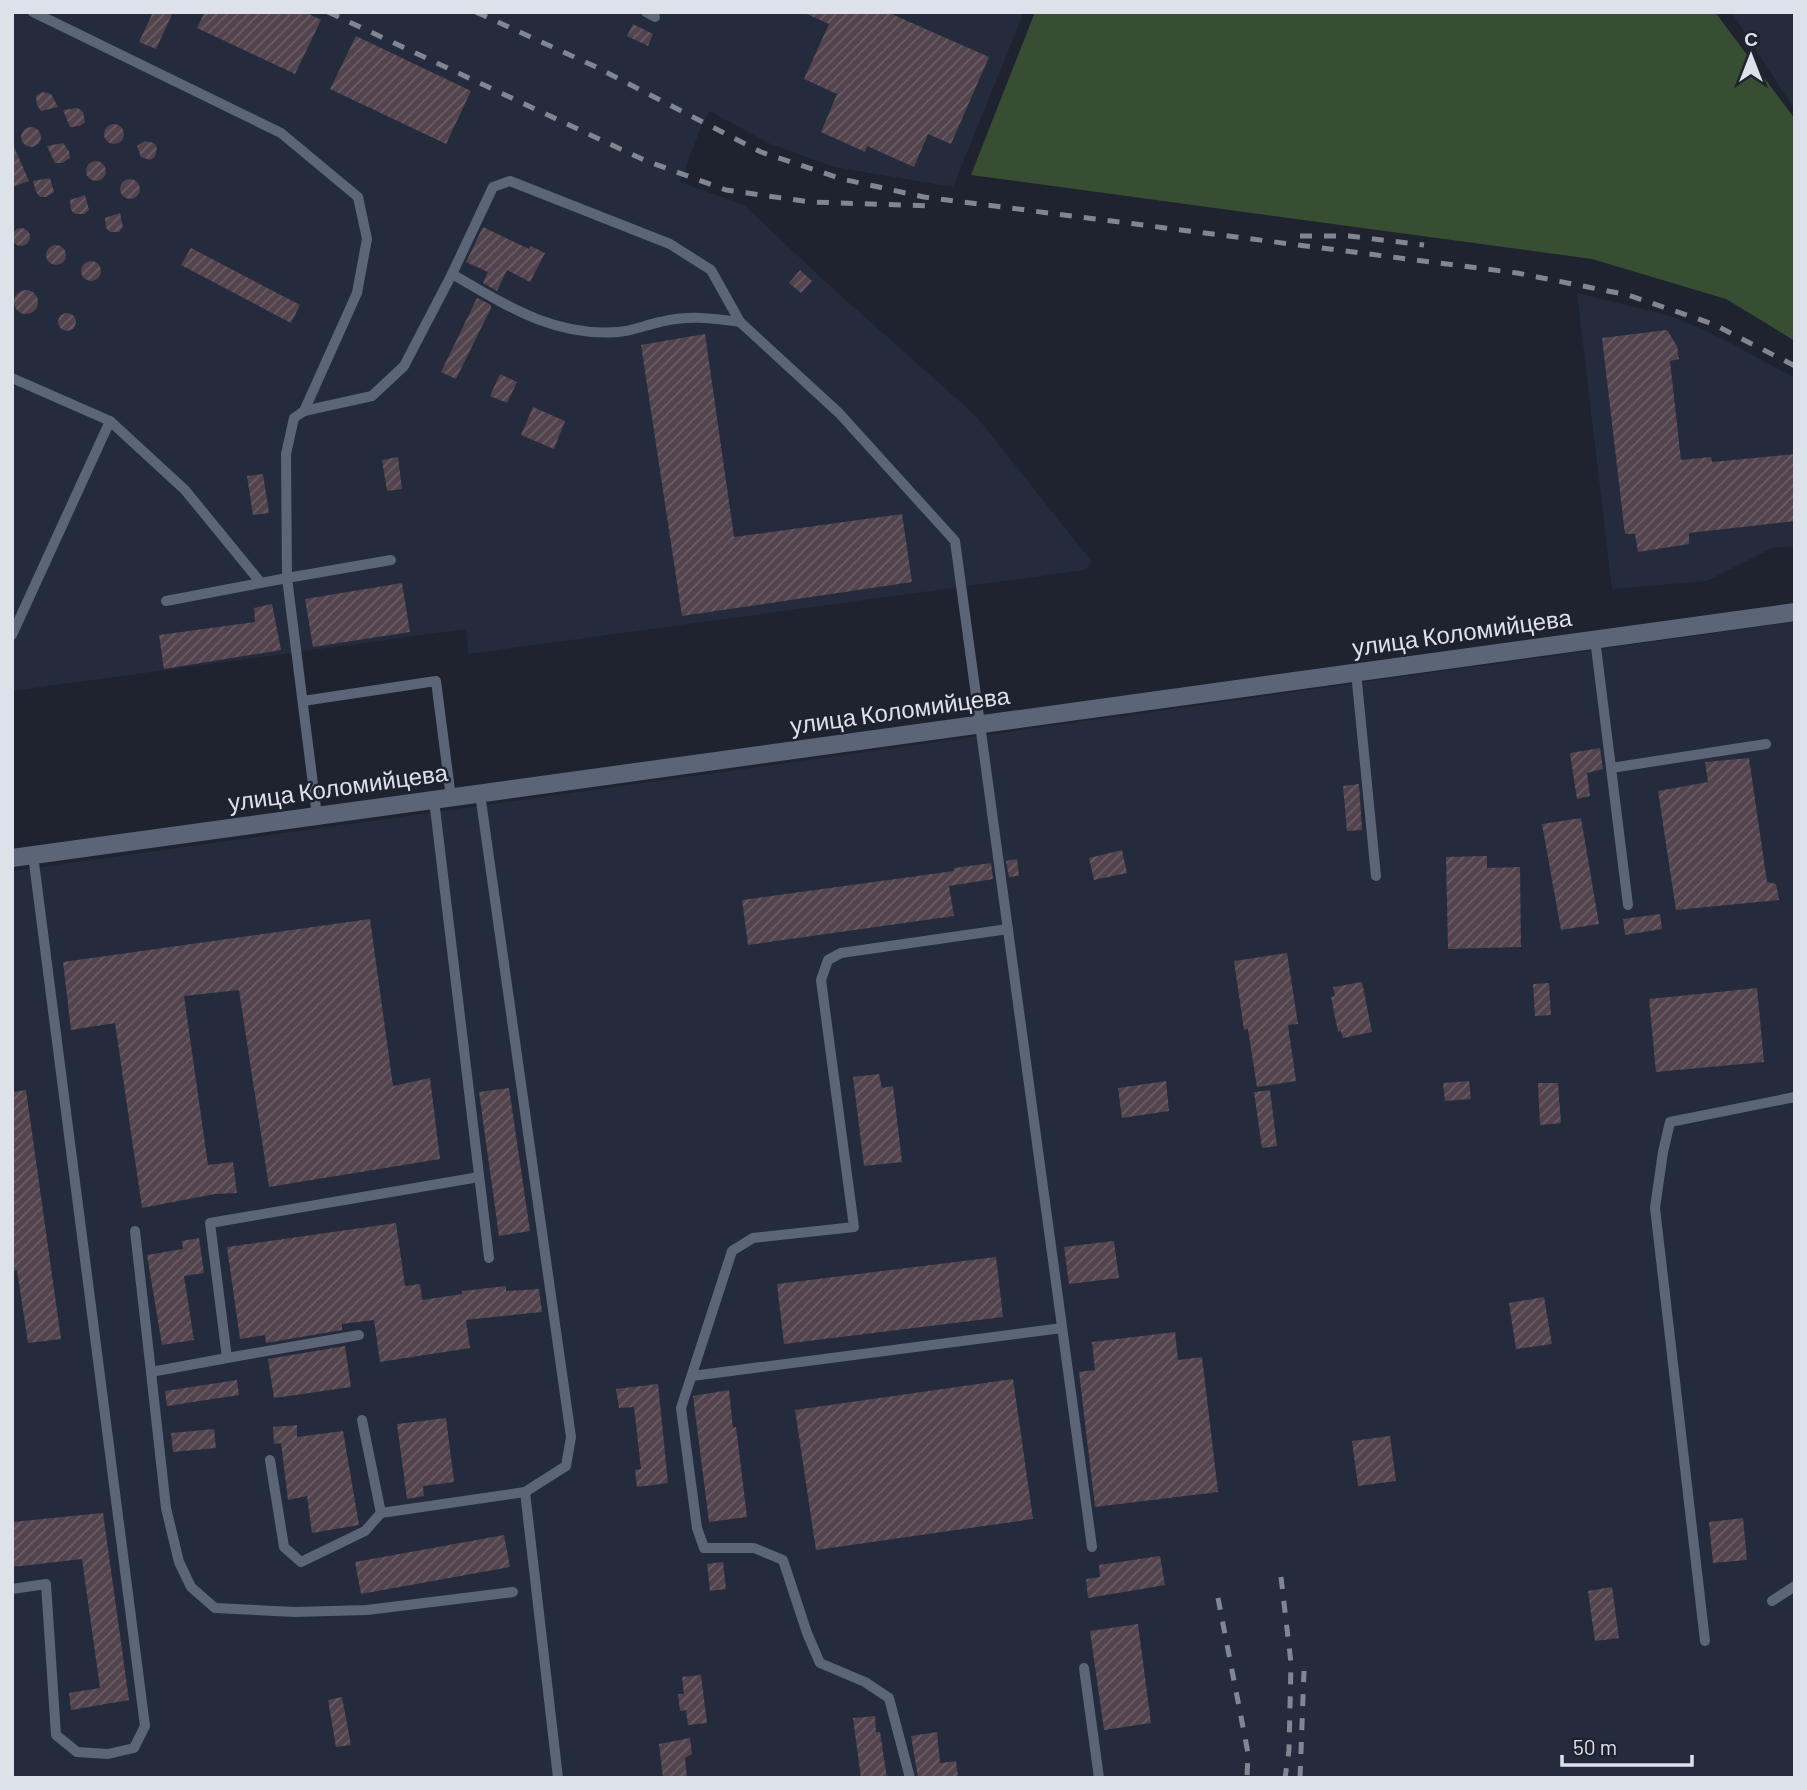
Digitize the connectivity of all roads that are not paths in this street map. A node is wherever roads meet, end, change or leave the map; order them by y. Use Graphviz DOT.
graph roads {
  1 [pos="33,12"];
  2 [pos="452,274"];
  3 [pos="740,322"];
  4 [pos="12,378"];
  5 [pos="304,411"];
  6 [pos="110,421"];
  7 [pos="391,560"];
  8 [pos="287,578"];
  9 [pos="261,583"];
  10 [pos="166,601"];
  11 [pos="1795,612"];
  12 [pos="12,635"];
  13 [pos="1595,639"];
  14 [pos="1356,673"];
  15 [pos="303,701"];
  16 [pos="980,724"];
  17 [pos="1766,744"];
  18 [pos="1611,768"];
  19 [pos="480,794"];
  20 [pos="442,799"];
  21 [pos="317,816"];
  22 [pos="33,855"];
  23 [pos="12,858"];
  24 [pos="1376,876"];
  25 [pos="1629,905"];
  26 [pos="1008,929"];
  27 [pos="1795,1097"];
  28 [pos="479,1177"];
  29 [pos="135,1231"];
  30 [pos="489,1258"];
  31 [pos="1062,1328"];
  32 [pos="359,1335"];
  33 [pos="227,1357"];
  34 [pos="152,1372"];
  35 [pos="692,1376"];
  36 [pos="362,1420"];
  37 [pos="270,1460"];
  38 [pos="524,1492"];
  39 [pos="381,1513"];
  40 [pos="1092,1547"];
  41 [pos="1795,1587"];
  42 [pos="12,1589"];
  43 [pos="513,1592"];
  44 [pos="1772,1601"];
  45 [pos="1705,1641"];
  46 [pos="1084,1668"];
  47 [pos="558,1778"];
  48 [pos="910,1778"];
  49 [pos="1099,1778"];
  1 -- 5 [label="lane"];
  2 -- 3 [label="lane"];
  2 -- 3 [label="lane"];
  2 -- 5 [label="lane"];
  3 -- 16 [label="lane"];
  4 -- 6 [label="lane"];
  5 -- 8 [label="lane"];
  6 -- 9 [label="lane"];
  6 -- 12 [label="lane"];
  7 -- 8 [label="lane"];
  8 -- 9 [label="lane"];
  8 -- 15 [label="lane"];
  9 -- 10 [label="lane"];
  11 -- 13 [label="street, улица Коломийцева"];
  13 -- 14 [label="street, улица Коломийцева"];
  13 -- 18 [label="lane"];
  14 -- 16 [label="street, улица Коломийцева"];
  14 -- 24 [label="lane"];
  15 -- 20 [label="lane"];
  15 -- 21 [label="lane"];
  16 -- 19 [label="street, улица Коломийцева"];
  16 -- 26 [label="lane"];
  17 -- 18 [label="lane"];
  18 -- 25 [label="lane"];
  19 -- 20 [label="street, улица Коломийцева"];
  19 -- 38 [label="lane"];
  20 -- 21 [label="street, улица Коломийцева"];
  20 -- 28 [label="lane"];
  21 -- 22 [label="street, улица Коломийцева"];
  22 -- 23 [label="street, улица Коломийцева"];
  22 -- 42 [label="lane"];
  26 -- 31 [label="lane"];
  26 -- 35 [label="lane"];
  27 -- 45 [label="lane"];
  28 -- 30 [label="lane"];
  28 -- 33 [label="lane"];
  29 -- 34 [label="lane"];
  31 -- 35 [label="lane"];
  31 -- 40 [label="lane"];
  32 -- 33 [label="lane"];
  33 -- 34 [label="lane"];
  34 -- 43 [label="lane"];
  35 -- 48 [label="lane"];
  36 -- 39 [label="lane"];
  37 -- 39 [label="lane"];
  38 -- 39 [label="lane"];
  38 -- 47 [label="lane"];
  41 -- 44 [label="lane"];
  46 -- 49 [label="lane"];
}
